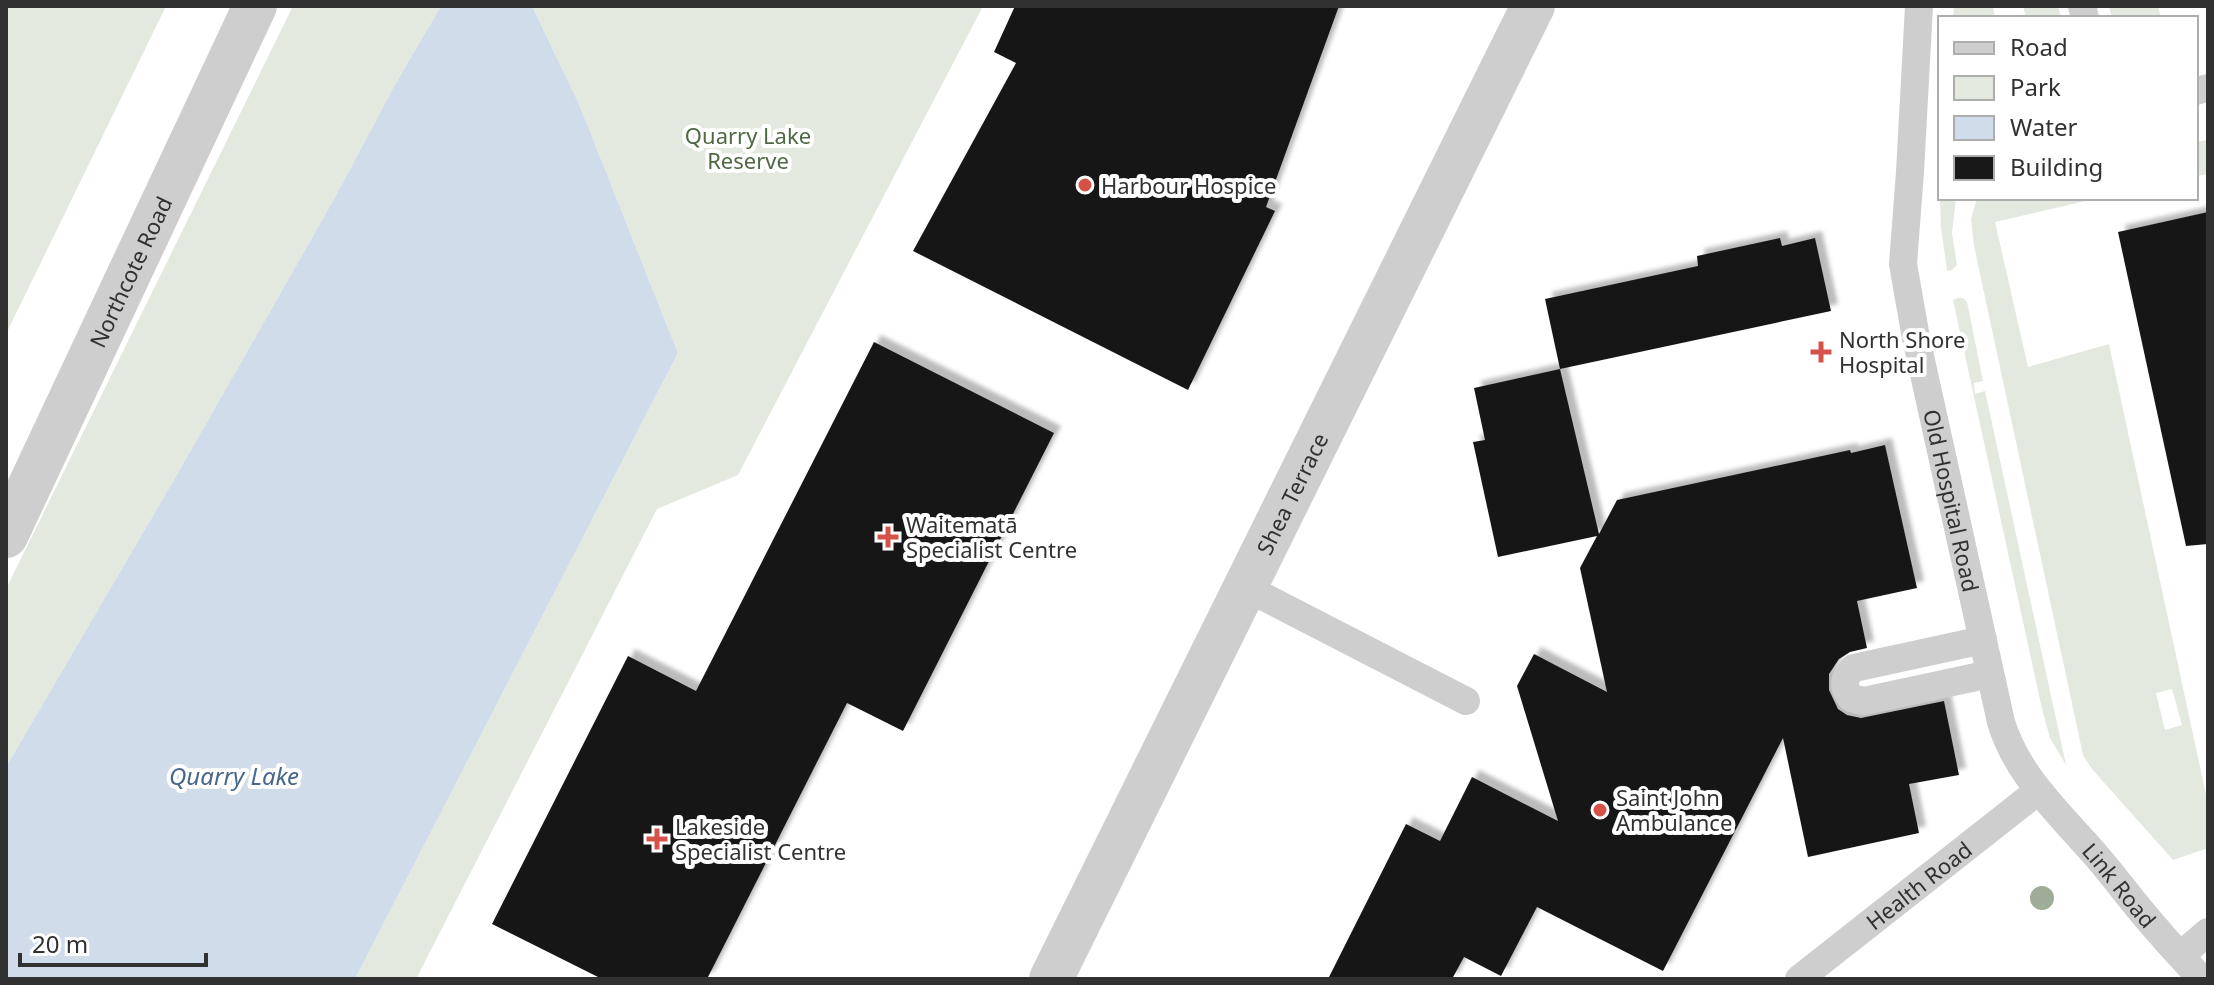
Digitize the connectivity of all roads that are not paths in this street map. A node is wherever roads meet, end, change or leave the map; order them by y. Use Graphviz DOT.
graph roads {
  1 [pos="255,6"];
  2 [pos="1533,6"];
  3 [pos="1919,6"];
  4 [pos="6,536"];
  5 [pos="1245,587"];
  6 [pos="1983,640"];
  7 [pos="1990,674"];
  8 [pos="1466,701"];
  9 [pos="2038,791"];
  10 [pos="2208,932"];
  11 [pos="2181,955"];
  12 [pos="1051,979"];
  13 [pos="1799,979"];
  14 [pos="2201,979"];
  1 -- 4 [label="street, Northcote Road"];
  2 -- 5 [label="street, Shea Terrace"];
  3 -- 6 [label="lane, Old Hospital Road"];
  5 -- 8 [label="lane"];
  5 -- 12 [label="street, Shea Terrace"];
  6 -- 7 [label="lane, Old Hospital Road"];
  6 -- 7 [label="lane"];
  7 -- 9 [label="lane, Old Hospital Road"];
  9 -- 11 [label="lane, Link Road"];
  9 -- 13 [label="lane, Health Road"];
  10 -- 11 [label="lane"];
  11 -- 14 [label="lane, Link Road"];
}
